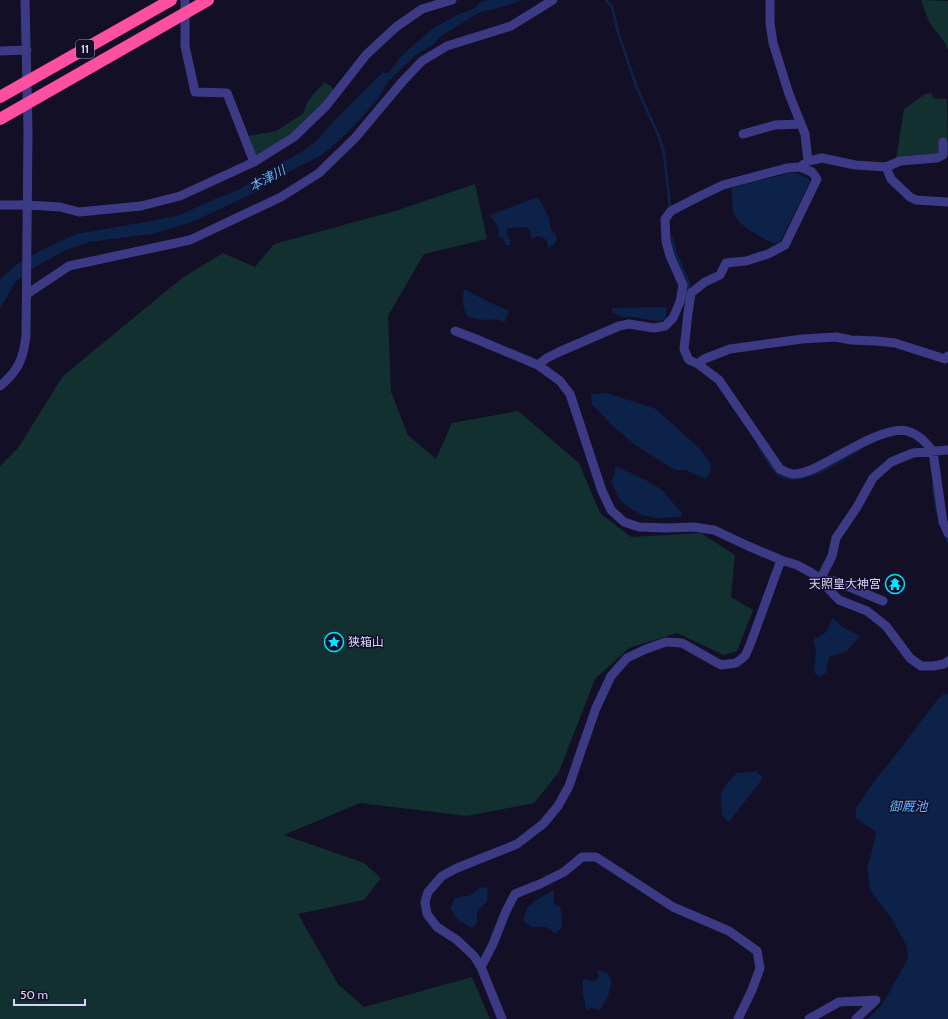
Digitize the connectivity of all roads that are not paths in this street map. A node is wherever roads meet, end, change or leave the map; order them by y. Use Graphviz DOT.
graph roads {
  1 [pos="25,0"];
  2 [pos="171,0"];
  3 [pos="185,0"];
  4 [pos="208,0"];
  5 [pos="452,0"];
  6 [pos="553,0"];
  7 [pos="770,0"];
  8 [pos="185,13"];
  9 [pos="0,50"];
  10 [pos="27,50"];
  11 [pos="27,82"];
  12 [pos="0,97"];
  13 [pos="28,104"];
  14 [pos="0,119"];
  15 [pos="801,124"];
  16 [pos="743,134"];
  17 [pos="943,142"];
  18 [pos="808,160"];
  19 [pos="254,162"];
  20 [pos="800,167"];
  21 [pos="886,167"];
  22 [pos="948,202"];
  23 [pos="0,205"];
  24 [pos="27,205"];
  25 [pos="27,292"];
  26 [pos="454,331"];
  27 [pos="948,356"];
  28 [pos="698,364"];
  29 [pos="538,366"];
  30 [pos="0,386"];
  31 [pos="948,450"];
  32 [pos="933,452"];
  33 [pos="948,533"];
  34 [pos="781,560"];
  35 [pos="820,580"];
  36 [pos="883,601"];
  37 [pos="948,661"];
  38 [pos="481,968"];
  39 [pos="502,1019"];
  40 [pos="738,1019"];
  41 [pos="808,1019"];
  42 [pos="856,1019"];
  1 -- 10 [label="street"];
  2 -- 11 [label="highway, 11"];
  3 -- 8 [label="street"];
  4 -- 8 [label="highway, 11"];
  5 -- 19 [label="street"];
  6 -- 25 [label="street"];
  7 -- 15 [label="street"];
  8 -- 13 [label="highway, 11"];
  8 -- 19 [label="street"];
  9 -- 10 [label="street"];
  10 -- 11 [label="street"];
  11 -- 12 [label="highway, 11"];
  11 -- 13 [label="street"];
  13 -- 14 [label="highway, 11"];
  13 -- 24 [label="street"];
  15 -- 16 [label="street"];
  15 -- 18 [label="street"];
  17 -- 21 [label="street"];
  18 -- 20 [label="street"];
  18 -- 21 [label="street"];
  19 -- 24 [label="street"];
  20 -- 28 [label="street"];
  20 -- 29 [label="street"];
  21 -- 22 [label="street"];
  23 -- 24 [label="street"];
  24 -- 25 [label="street"];
  25 -- 30 [label="street"];
  26 -- 29 [label="street"];
  27 -- 28 [label="street"];
  28 -- 32 [label="street"];
  29 -- 34 [label="street"];
  31 -- 32 [label="street"];
  32 -- 33 [label="street"];
  32 -- 35 [label="street"];
  34 -- 35 [label="street"];
  34 -- 38 [label="street"];
  35 -- 36 [label="street"];
  35 -- 37 [label="street"];
  38 -- 39 [label="street"];
  38 -- 40 [label="street"];
  41 -- 42 [label="street"];
}
